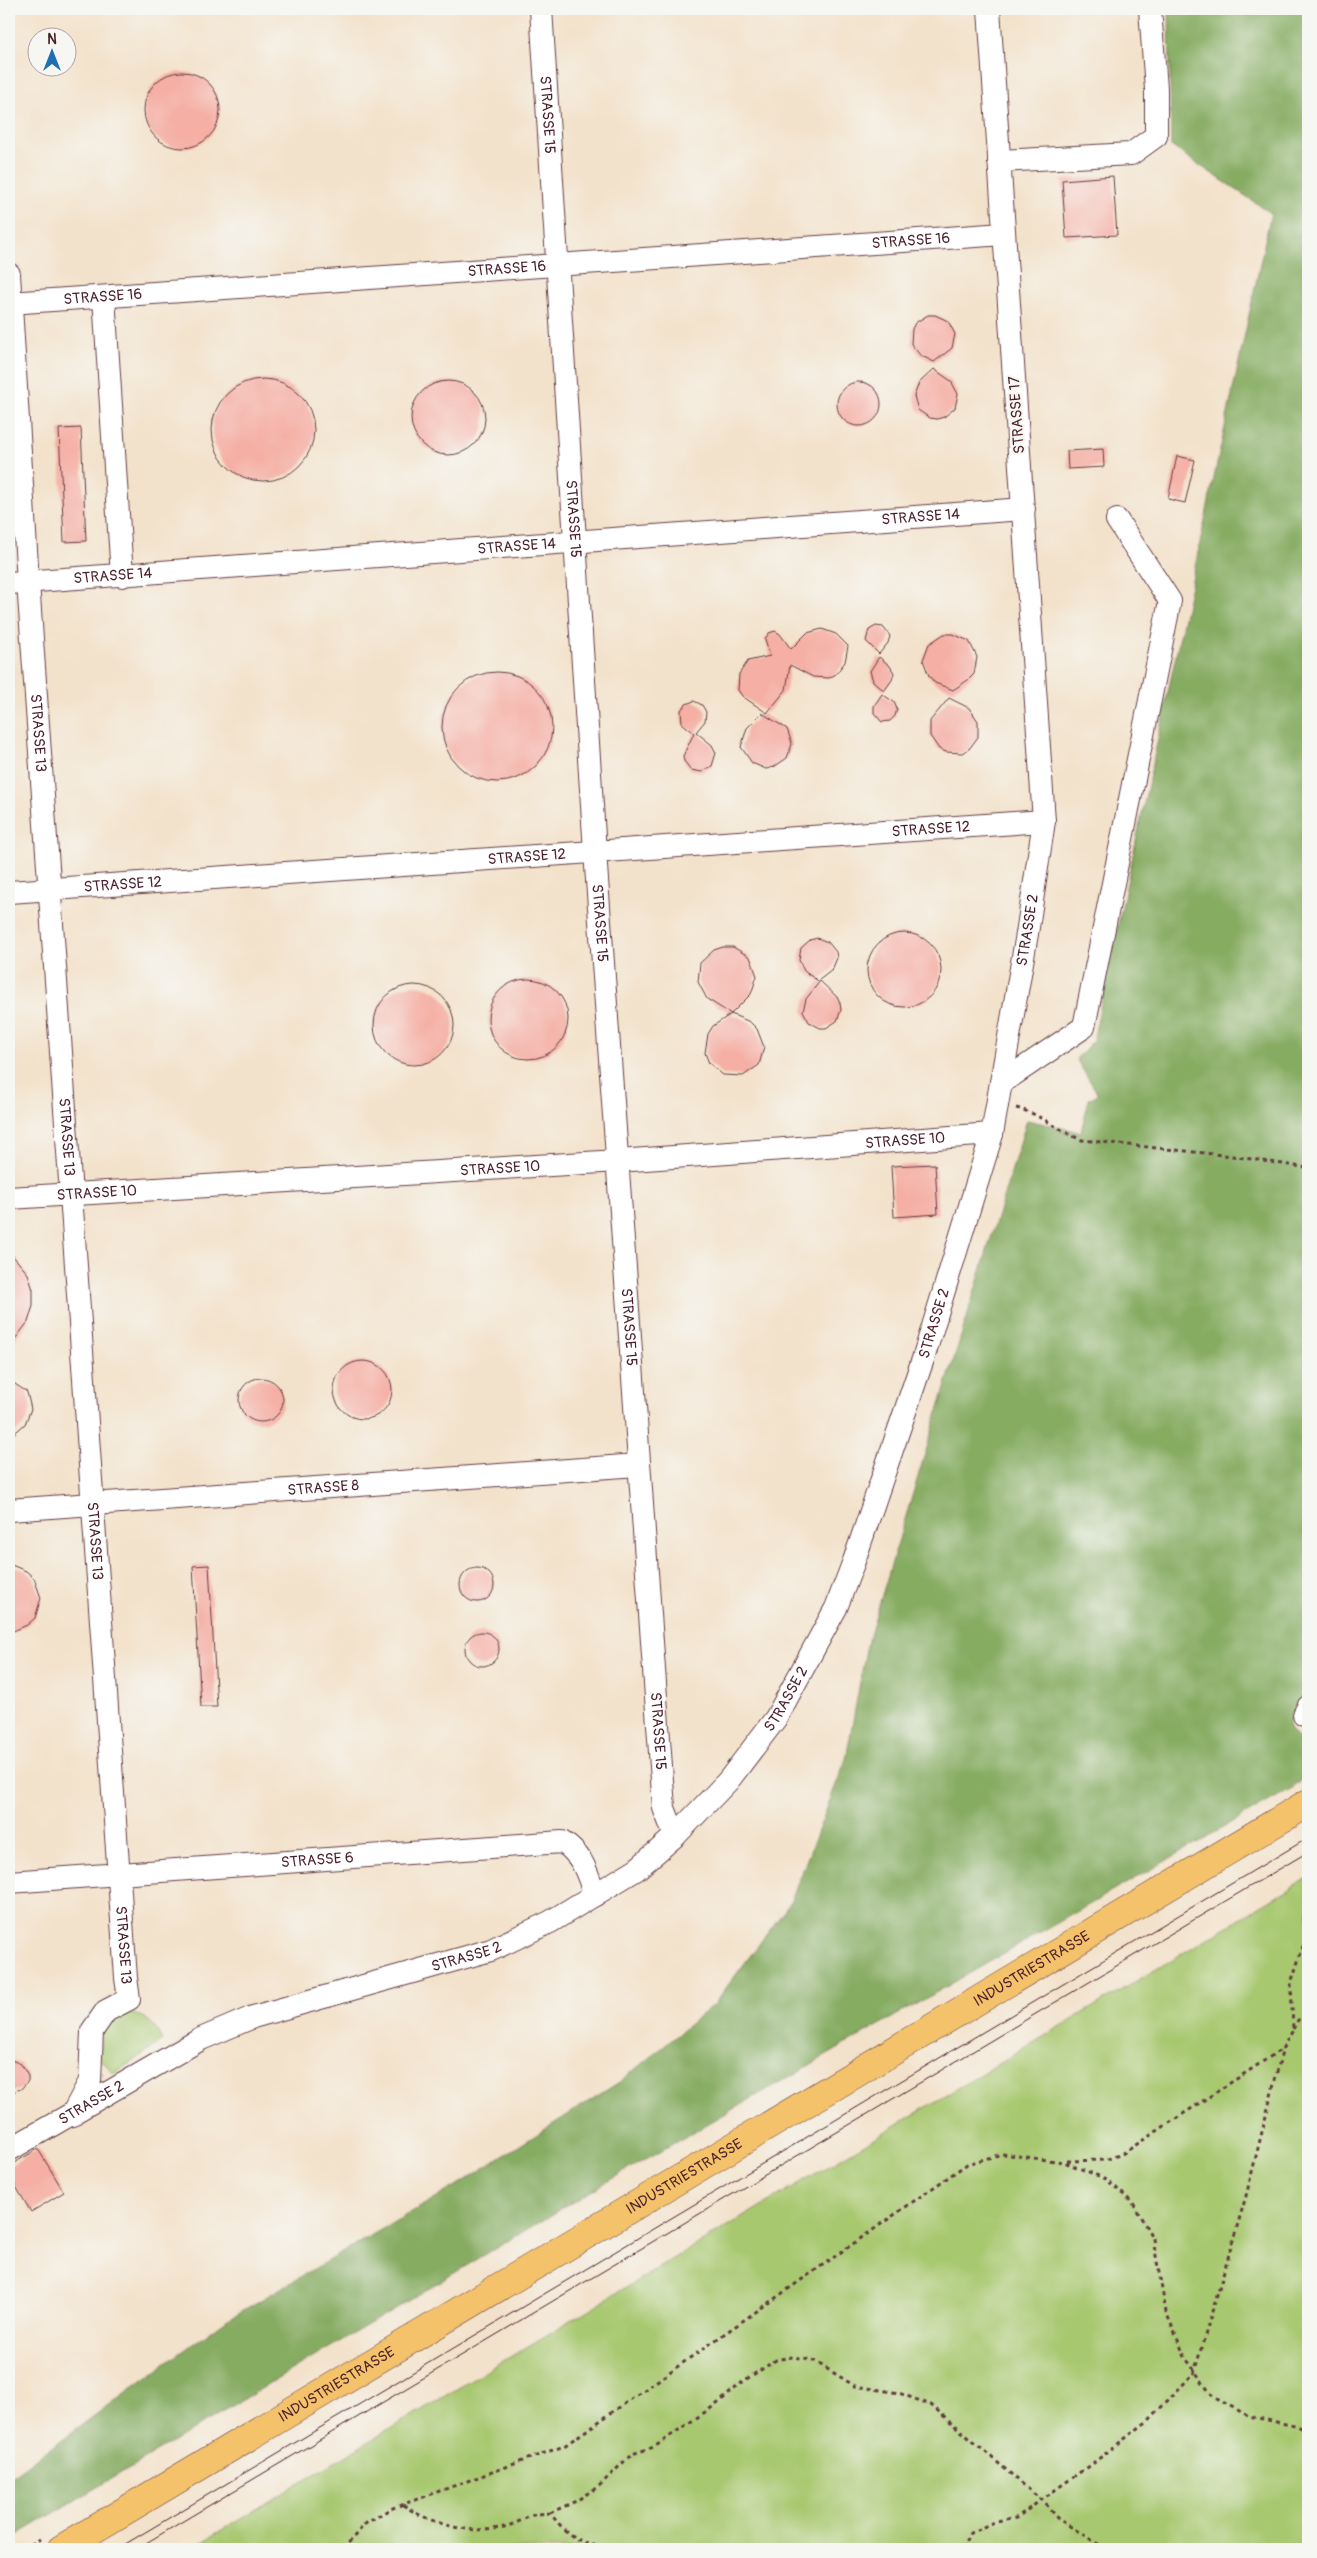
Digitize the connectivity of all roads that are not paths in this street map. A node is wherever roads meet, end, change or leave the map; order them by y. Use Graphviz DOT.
graph roads {
  1 [pos="540,9"];
  2 [pos="989,9"];
  3 [pos="1150,9"];
  4 [pos="999,161"];
  5 [pos="1004,234"];
  6 [pos="556,265"];
  7 [pos="9,274"];
  8 [pos="104,297"];
  9 [pos="10,303"];
  10 [pos="1024,509"];
  11 [pos="1117,520"];
  12 [pos="576,543"];
  13 [pos="122,576"];
  14 [pos="18,583"];
  15 [pos="1044,820"];
  16 [pos="595,852"];
  17 [pos="50,889"];
  18 [pos="9,892"];
  19 [pos="1001,1083"];
  20 [pos="992,1134"];
  21 [pos="618,1160"];
  22 [pos="71,1193"];
  23 [pos="9,1198"];
  24 [pos="638,1465"];
  25 [pos="92,1505"];
  26 [pos="9,1510"];
  27 [pos="1308,1803"];
  28 [pos="675,1836"];
  29 [pos="118,1875"];
  30 [pos="9,1882"];
  31 [pos="595,1895"];
  32 [pos="72,2116"];
  33 [pos="9,2150"];
  34 [pos="61,2549"];
  1 -- 6 [label="lane, STRASSE 15"];
  2 -- 4 [label="lane, STRASSE 17"];
  3 -- 4 [label="lane"];
  4 -- 5 [label="lane, STRASSE 17"];
  5 -- 6 [label="lane, STRASSE 16"];
  5 -- 10 [label="lane, STRASSE 17"];
  6 -- 8 [label="lane, STRASSE 16"];
  6 -- 12 [label="lane, STRASSE 15"];
  7 -- 9 [label="lane, STRASSE 13"];
  8 -- 9 [label="lane, STRASSE 16"];
  8 -- 13 [label="lane"];
  9 -- 14 [label="lane, STRASSE 13"];
  10 -- 12 [label="lane, STRASSE 14"];
  10 -- 15 [label="lane, STRASSE 17"];
  11 -- 19 [label="lane"];
  12 -- 13 [label="lane, STRASSE 14"];
  12 -- 16 [label="lane, STRASSE 15"];
  13 -- 14 [label="lane, STRASSE 14"];
  14 -- 17 [label="lane, STRASSE 13"];
  15 -- 16 [label="lane, STRASSE 12"];
  15 -- 19 [label="lane, STRASSE 2"];
  16 -- 17 [label="lane, STRASSE 12"];
  16 -- 21 [label="lane, STRASSE 15"];
  17 -- 18 [label="lane, STRASSE 12"];
  17 -- 22 [label="lane, STRASSE 13"];
  19 -- 20 [label="lane, STRASSE 2"];
  20 -- 21 [label="lane, STRASSE 10"];
  20 -- 28 [label="lane, STRASSE 2"];
  21 -- 22 [label="lane, STRASSE 10"];
  21 -- 24 [label="lane, STRASSE 15"];
  22 -- 23 [label="lane, STRASSE 10"];
  22 -- 25 [label="lane, STRASSE 13"];
  24 -- 25 [label="lane, STRASSE 8"];
  24 -- 28 [label="lane, STRASSE 15"];
  25 -- 26 [label="lane, STRASSE 8"];
  25 -- 29 [label="lane, STRASSE 13"];
  27 -- 34 [label="main road, INDUSTRIESTRASSE"];
  28 -- 31 [label="lane, STRASSE 2"];
  29 -- 30 [label="lane, STRASSE 6"];
  29 -- 31 [label="lane, STRASSE 6"];
  29 -- 32 [label="lane, STRASSE 13"];
  31 -- 32 [label="lane, STRASSE 2"];
  32 -- 33 [label="lane, STRASSE 2"];
}
